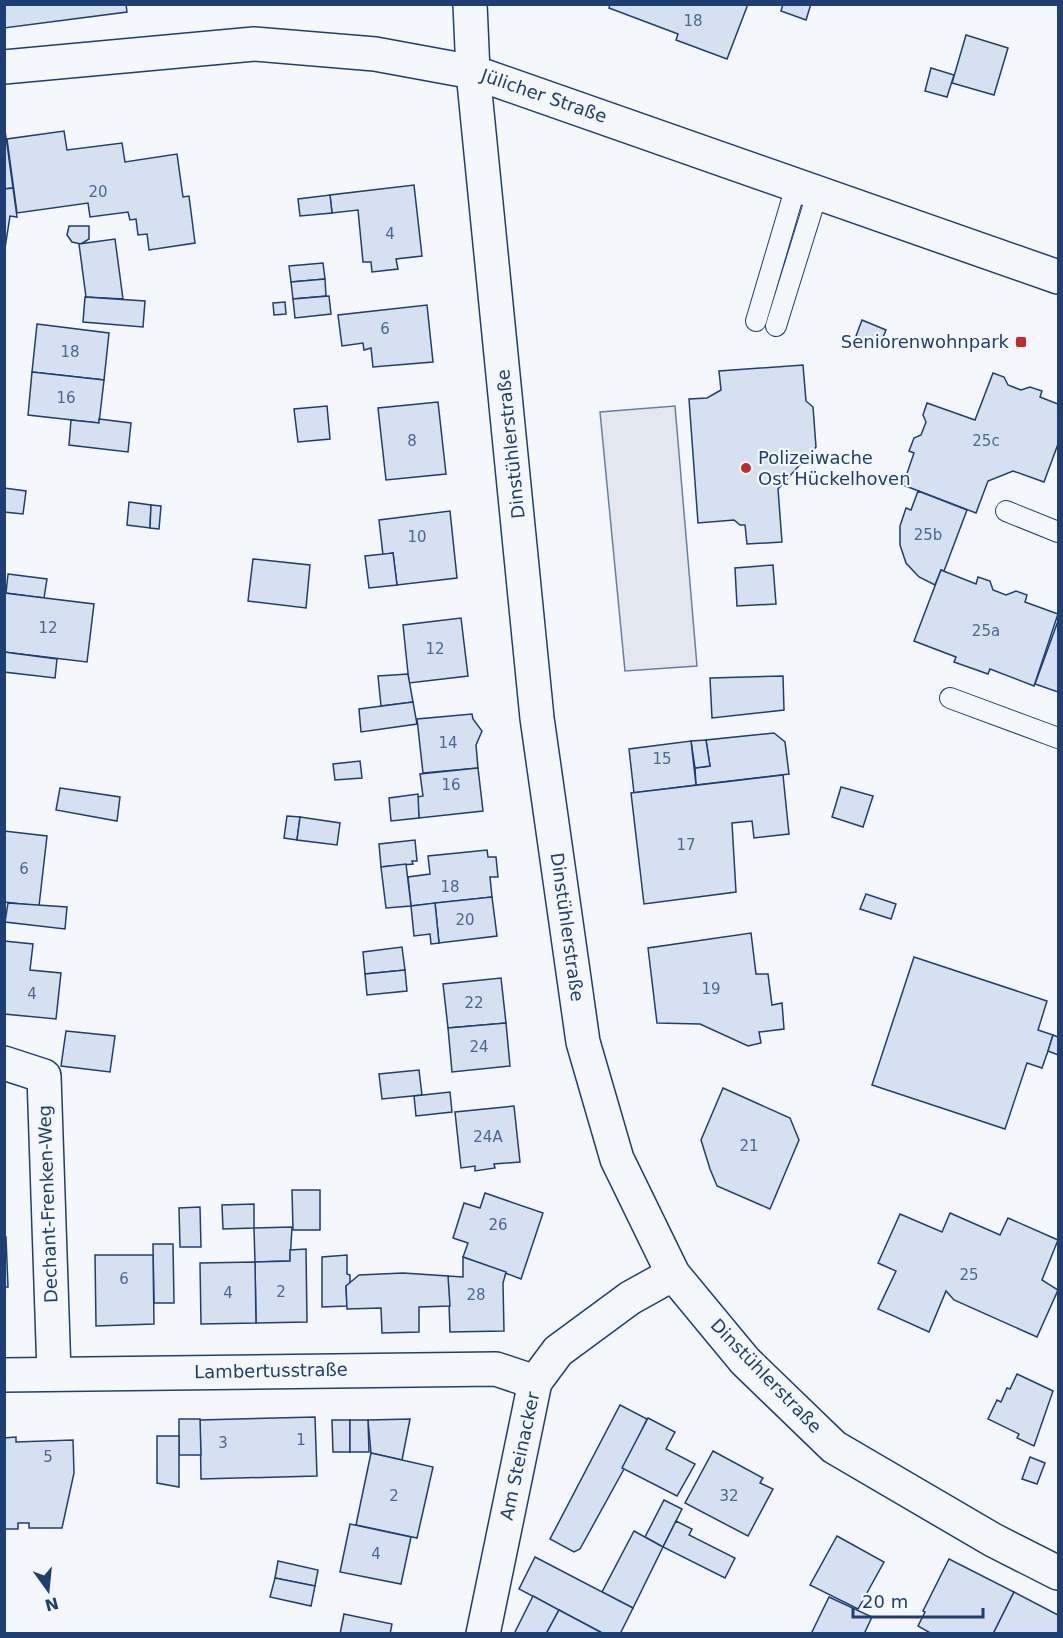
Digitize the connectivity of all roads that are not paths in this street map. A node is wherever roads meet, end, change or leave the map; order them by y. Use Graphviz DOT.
graph roads {
  1 [pos="470,4"];
  2 [pos="4,67"];
  3 [pos="472,72"];
  4 [pos="806,190"];
  5 [pos="1059,278"];
  6 [pos="756,321"];
  7 [pos="776,326"];
  8 [pos="1006,511"];
  9 [pos="1059,532"];
  10 [pos="950,698"];
  11 [pos="1059,738"];
  12 [pos="4,1063"];
  13 [pos="673,1274"];
  14 [pos="54,1373"];
  15 [pos="4,1375"];
  16 [pos="536,1382"];
  17 [pos="1059,1573"];
  18 [pos="483,1634"];
  1 -- 3 [label="main road, Dinstühlerstraße"];
  2 -- 3 [label="main road, Jülicher Straße"];
  3 -- 4 [label="main road, Jülicher Straße"];
  3 -- 13 [label="main road, Dinstühlerstraße"];
  4 -- 5 [label="main road, Jülicher Straße"];
  4 -- 6 [label="lane"];
  4 -- 7 [label="lane"];
  8 -- 9 [label="lane"];
  10 -- 11 [label="lane"];
  12 -- 14 [label="main road, Dechant-Frenken-Weg"];
  13 -- 16 [label="main road, Am Steinacker"];
  13 -- 17 [label="main road, Dinstühlerstraße"];
  14 -- 15 [label="main road, Lambertusstraße"];
  14 -- 16 [label="main road, Lambertusstraße"];
  16 -- 18 [label="main road, Am Steinacker"];
}
